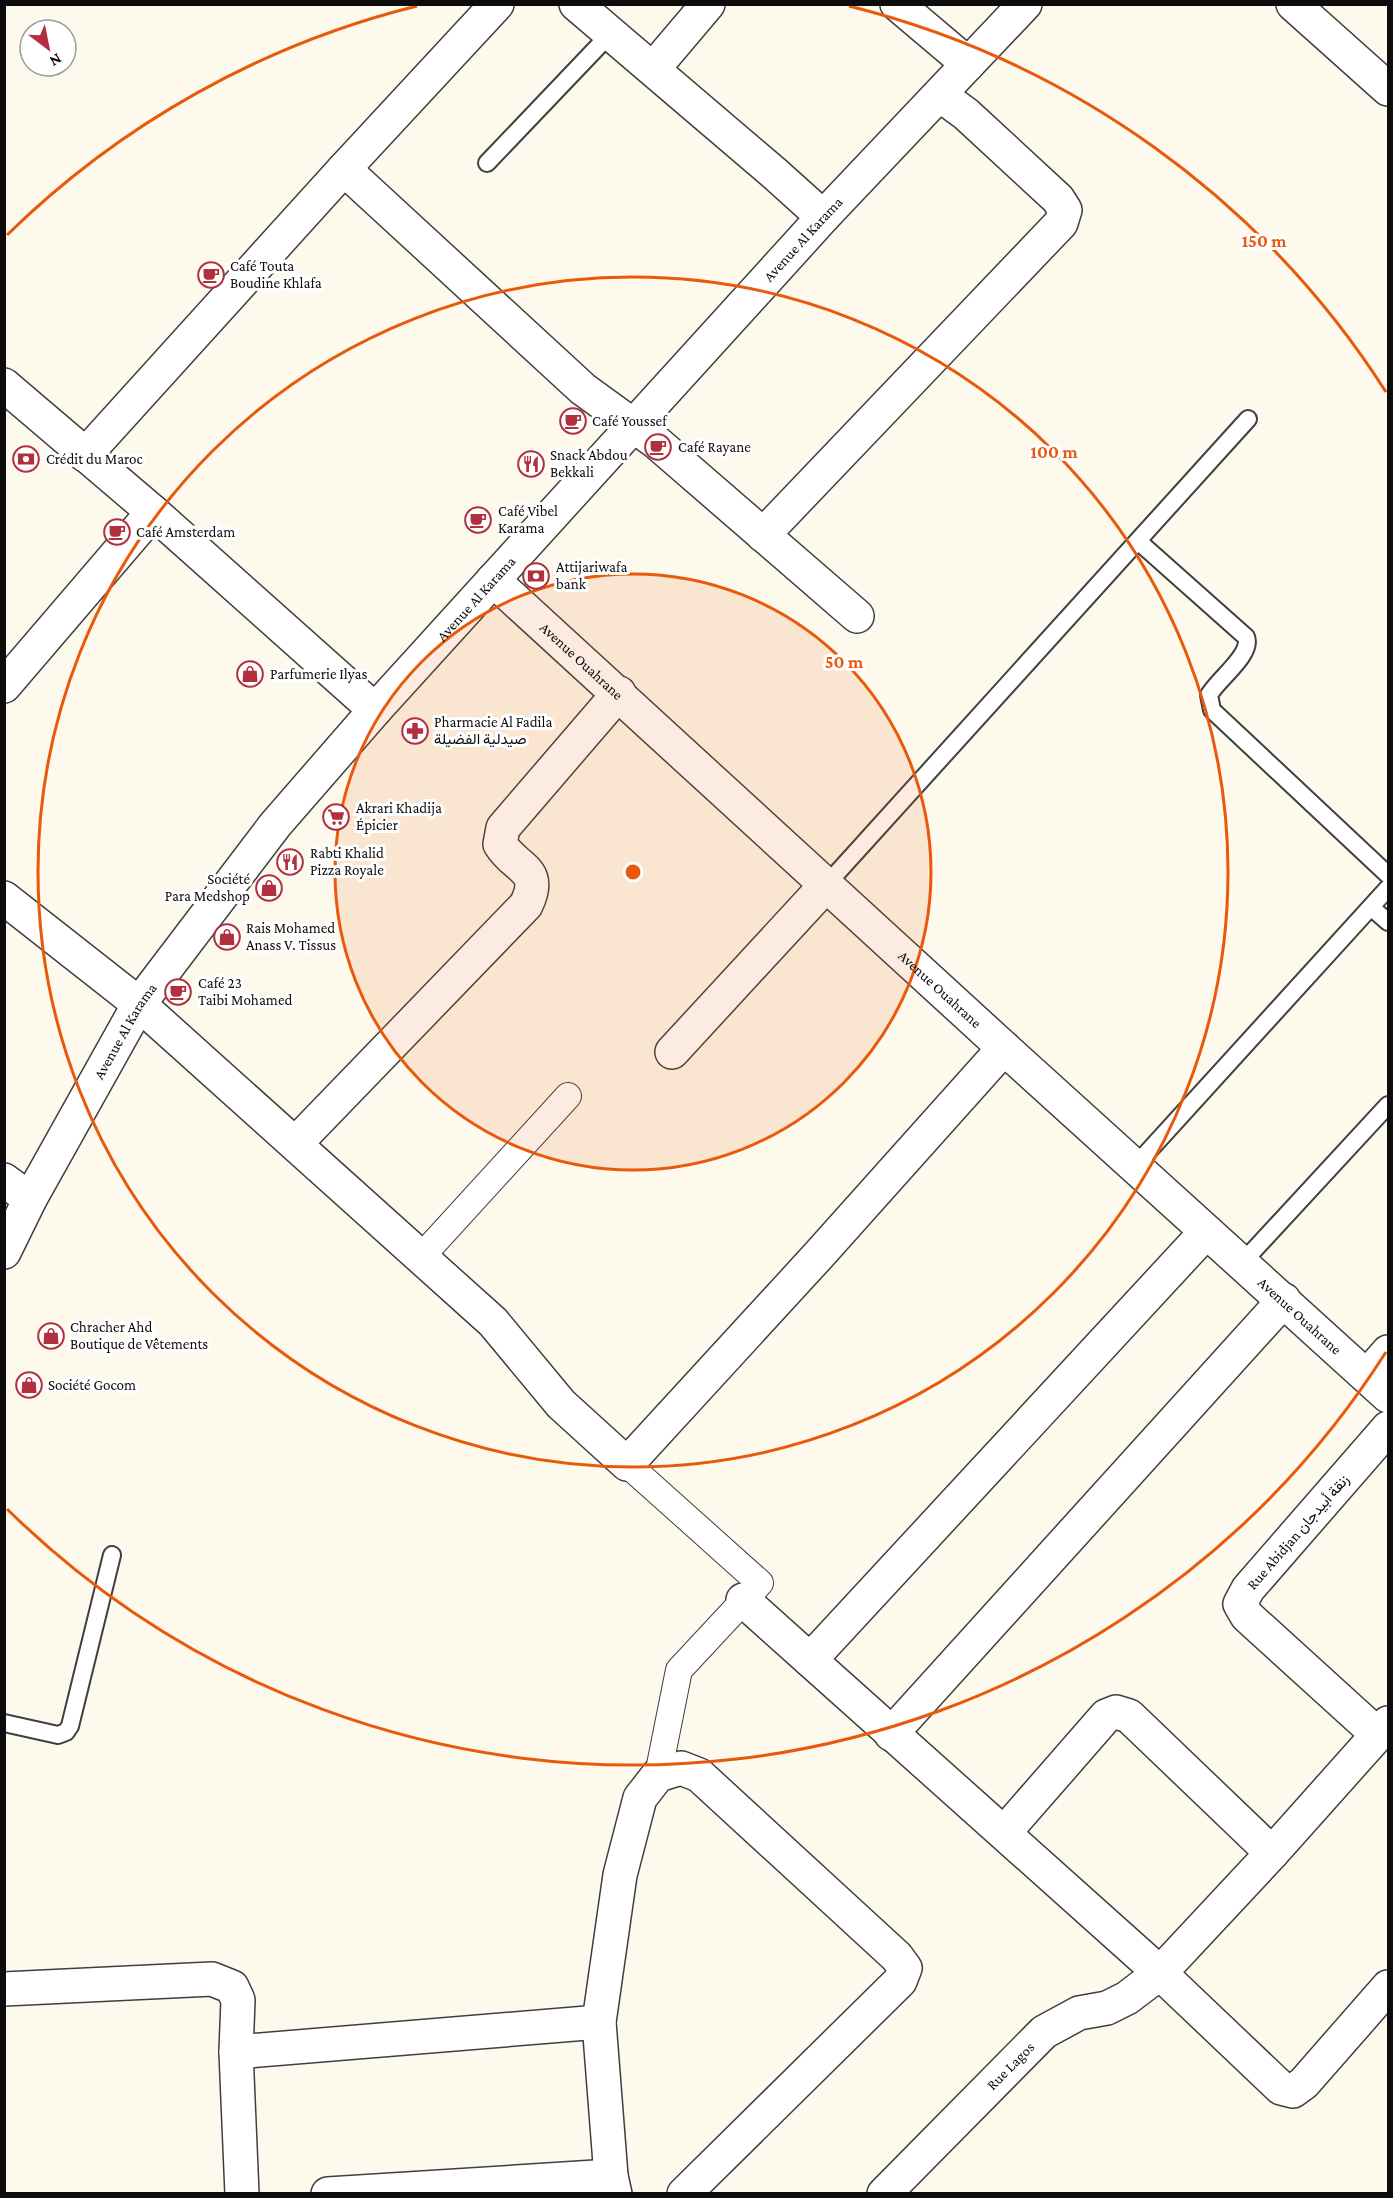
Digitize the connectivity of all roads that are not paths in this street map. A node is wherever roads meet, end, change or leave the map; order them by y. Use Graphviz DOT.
graph roads {
  1 [pos="497,4"];
  2 [pos="576,4"];
  3 [pos="708,4"];
  4 [pos="897,4"];
  5 [pos="1025,4"];
  6 [pos="1293,4"];
  7 [pos="610,34"];
  8 [pos="968,64"];
  9 [pos="653,69"];
  10 [pos="1389,89"];
  11 [pos="940,95"];
  12 [pos="487,163"];
  13 [pos="344,169"];
  14 [pos="823,217"];
  15 [pos="4,385"];
  16 [pos="1248,419"];
  17 [pos="633,426"];
  18 [pos="85,455"];
  19 [pos="153,512"];
  20 [pos="763,535"];
  21 [pos="1138,541"];
  22 [pos="493,580"];
  23 [pos="857,616"];
  24 [pos="4,686"];
  25 [pos="619,693"];
  26 [pos="375,710"];
  27 [pos="1389,875"];
  28 [pos="827,884"];
  29 [pos="1389,888"];
  30 [pos="4,897"];
  31 [pos="1372,908"];
  32 [pos="1389,922"];
  33 [pos="139,1004"];
  34 [pos="1004,1048"];
  35 [pos="672,1052"];
  36 [pos="568,1096"];
  37 [pos="1389,1105"];
  38 [pos="296,1143"];
  39 [pos="1136,1167"];
  40 [pos="17,1190"];
  41 [pos="1206,1232"];
  42 [pos="4,1252"];
  43 [pos="421,1257"];
  44 [pos="1242,1263"];
  45 [pos="1284,1300"];
  46 [pos="1389,1352"];
  47 [pos="1378,1386"];
  48 [pos="1389,1428"];
  49 [pos="627,1464"];
  50 [pos="112,1555"];
  51 [pos="743,1599"];
  52 [pos="810,1660"];
  53 [pos="4,1723"];
  54 [pos="1383,1729"];
  55 [pos="891,1734"];
  56 [pos="658,1775"];
  57 [pos="1004,1833"];
  58 [pos="1272,1853"];
  59 [pos="1160,1973"];
  60 [pos="1389,1987"];
  61 [pos="4,1989"];
  62 [pos="599,2022"];
  63 [pos="236,2052"];
  64 [pos="613,2185"];
  65 [pos="242,2193"];
  66 [pos="328,2193"];
  67 [pos="684,2193"];
  68 [pos="884,2193"];
  1 -- 13 [label="street"];
  2 -- 7 [label="street"];
  3 -- 9 [label="street"];
  4 -- 8 [label="street"];
  5 -- 8 [label="street, Avenue Al Karama"];
  6 -- 10 [label="street"];
  7 -- 9 [label="street"];
  7 -- 12 [label="lane"];
  8 -- 11 [label="street, Avenue Al Karama"];
  9 -- 14 [label="street"];
  11 -- 14 [label="street, Avenue Al Karama"];
  11 -- 20 [label="street"];
  13 -- 17 [label="street"];
  13 -- 18 [label="street"];
  14 -- 17 [label="street, Avenue Al Karama"];
  15 -- 18 [label="street"];
  16 -- 21 [label="lane"];
  17 -- 20 [label="street"];
  17 -- 22 [label="street, Avenue Al Karama"];
  18 -- 19 [label="street"];
  19 -- 24 [label="street"];
  19 -- 26 [label="street"];
  20 -- 23 [label="street"];
  21 -- 27 [label="lane"];
  21 -- 28 [label="lane"];
  22 -- 25 [label="street, Avenue Ouahrane"];
  22 -- 26 [label="street, Avenue Al Karama"];
  25 -- 28 [label="street, Avenue Ouahrane"];
  25 -- 38 [label="street"];
  26 -- 33 [label="street, Avenue Al Karama"];
  28 -- 34 [label="street, Avenue Ouahrane"];
  28 -- 35 [label="street"];
  29 -- 31 [label="lane"];
  30 -- 33 [label="street"];
  31 -- 32 [label="lane"];
  31 -- 39 [label="lane"];
  33 -- 38 [label="street"];
  33 -- 40 [label="street, Avenue Al Karama"];
  34 -- 39 [label="street, Avenue Ouahrane"];
  34 -- 49 [label="street"];
  36 -- 43 [label="street"];
  37 -- 44 [label="lane"];
  38 -- 43 [label="street"];
  39 -- 41 [label="street, Avenue Ouahrane"];
  40 -- 42 [label="street, Avenue Al Karama"];
  41 -- 44 [label="street, Avenue Ouahrane"];
  41 -- 52 [label="street"];
  43 -- 49 [label="street"];
  44 -- 45 [label="street, Avenue Ouahrane"];
  45 -- 47 [label="street, Avenue Ouahrane"];
  45 -- 55 [label="street"];
  46 -- 47 [label="street"];
  48 -- 54 [label="street, Rue Abidjan زنقة أبيدجان"];
  49 -- 51 [label="street"];
  50 -- 53 [label="lane"];
  51 -- 52 [label="street"];
  51 -- 56 [label="street"];
  52 -- 55 [label="street"];
  54 -- 58 [label="street, Rue Lagos"];
  55 -- 57 [label="street"];
  56 -- 62 [label="street"];
  56 -- 67 [label="street"];
  57 -- 58 [label="street"];
  57 -- 59 [label="street"];
  58 -- 59 [label="street, Rue Lagos"];
  59 -- 60 [label="street"];
  59 -- 68 [label="street, Rue Lagos"];
  61 -- 63 [label="street"];
  62 -- 63 [label="street"];
  62 -- 64 [label="street"];
  63 -- 65 [label="street"];
  64 -- 66 [label="street"];
}
